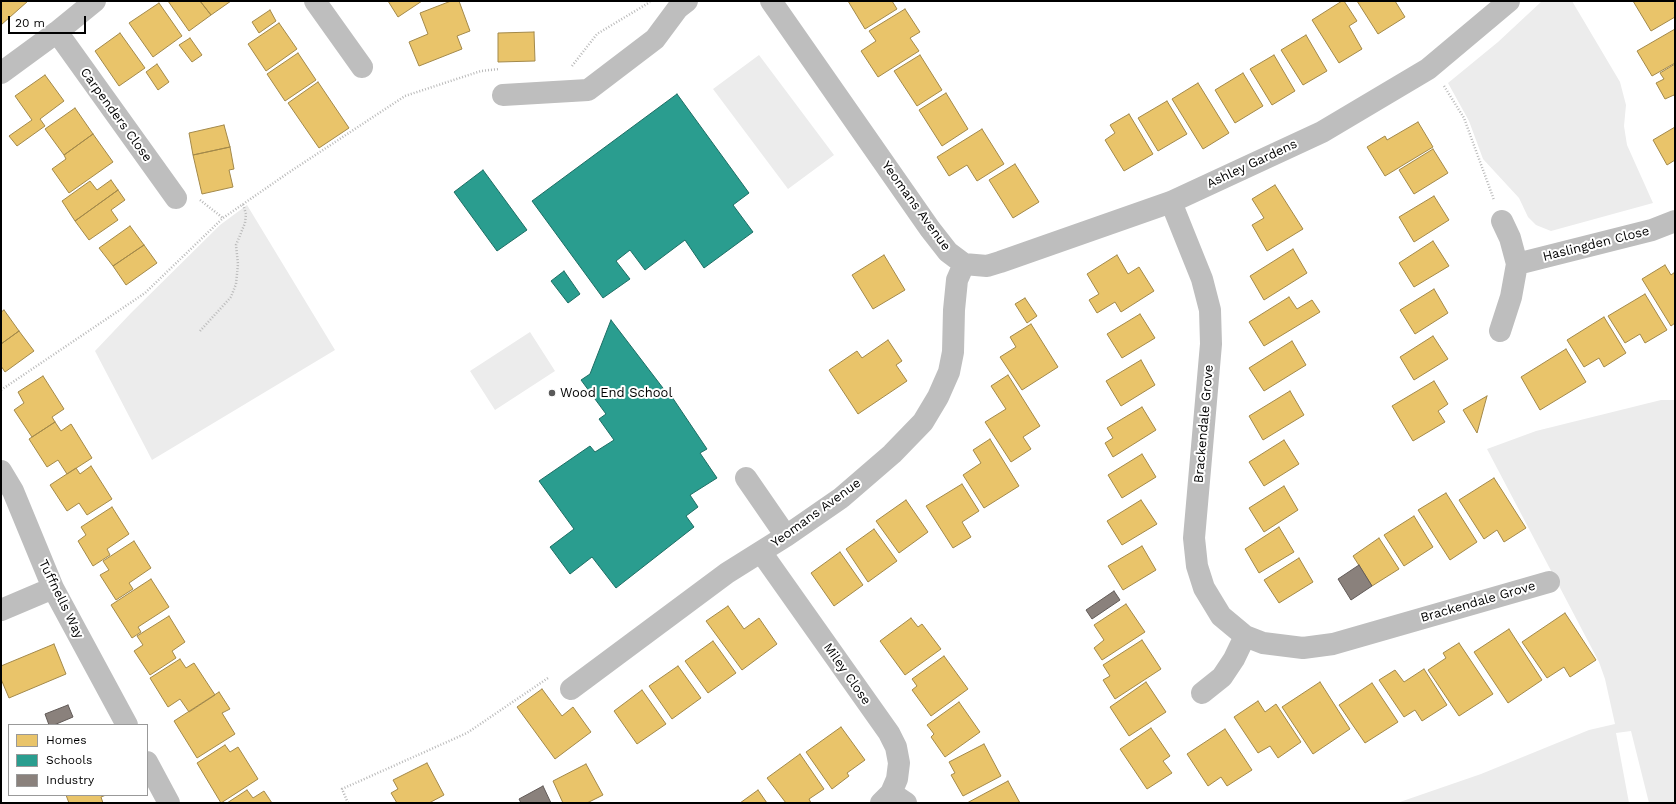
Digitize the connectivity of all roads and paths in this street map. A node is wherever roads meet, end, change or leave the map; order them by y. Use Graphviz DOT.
graph roads {
  1 [pos="95,1"];
  2 [pos="315,1"];
  3 [pos="652,1"];
  4 [pos="687,1"];
  5 [pos="771,1"];
  6 [pos="1509,1"];
  7 [pos="57,32"];
  8 [pos="566,66"];
  9 [pos="362,67"];
  10 [pos="502,69"];
  11 [pos="1428,69"];
  12 [pos="1,73"];
  13 [pos="502,95"];
  14 [pos="176,198"];
  15 [pos="1171,202"];
  16 [pos="243,204"];
  17 [pos="1502,221"];
  18 [pos="1675,221"];
  19 [pos="964,264"];
  20 [pos="1517,264"];
  21 [pos="200,331"];
  22 [pos="1500,331"];
  23 [pos="1,390"];
  24 [pos="1,471"];
  25 [pos="746,478"];
  26 [pos="786,536"];
  27 [pos="761,552"];
  28 [pos="1549,582"];
  29 [pos="53,588"];
  30 [pos="1,610"];
  31 [pos="1245,636"];
  32 [pos="551,676"];
  33 [pos="571,689"];
  34 [pos="1202,693"];
  35 [pos="126,724"];
  36 [pos="148,764"];
  37 [pos="893,800"];
  38 [pos="169,803"];
  39 [pos="348,803"];
  1 -- 7 [label="street"];
  2 -- 9 [label="street"];
  3 -- 8 [label="path"];
  4 -- 13 [label="street"];
  5 -- 19 [label="street, Yeomans Avenue"];
  6 -- 11 [label="street, Ashley Gardens"];
  7 -- 12 [label="street"];
  7 -- 14 [label="street, Carpenders Close"];
  10 -- 16 [label="path"];
  11 -- 15 [label="street, Ashley Gardens"];
  11 -- 17 [label="path"];
  15 -- 19 [label="street, Ashley Gardens"];
  15 -- 31 [label="street, Brackendale Grove"];
  16 -- 21 [label="path"];
  16 -- 23 [label="path"];
  17 -- 20 [label="street"];
  18 -- 20 [label="street, Haslingden Close"];
  19 -- 26 [label="street, Yeomans Avenue"];
  20 -- 22 [label="street"];
  24 -- 29 [label="street, Tuffnells Way"];
  25 -- 26 [label="street"];
  26 -- 27 [label="street, Yeomans Avenue"];
  27 -- 33 [label="street, Yeomans Avenue"];
  27 -- 37 [label="street, Miley Close"];
  28 -- 31 [label="street, Brackendale Grove"];
  29 -- 30 [label="street"];
  29 -- 35 [label="street, Tuffnells Way"];
  31 -- 34 [label="street"];
  32 -- 39 [label="path"];
  36 -- 38 [label="street"];
}
